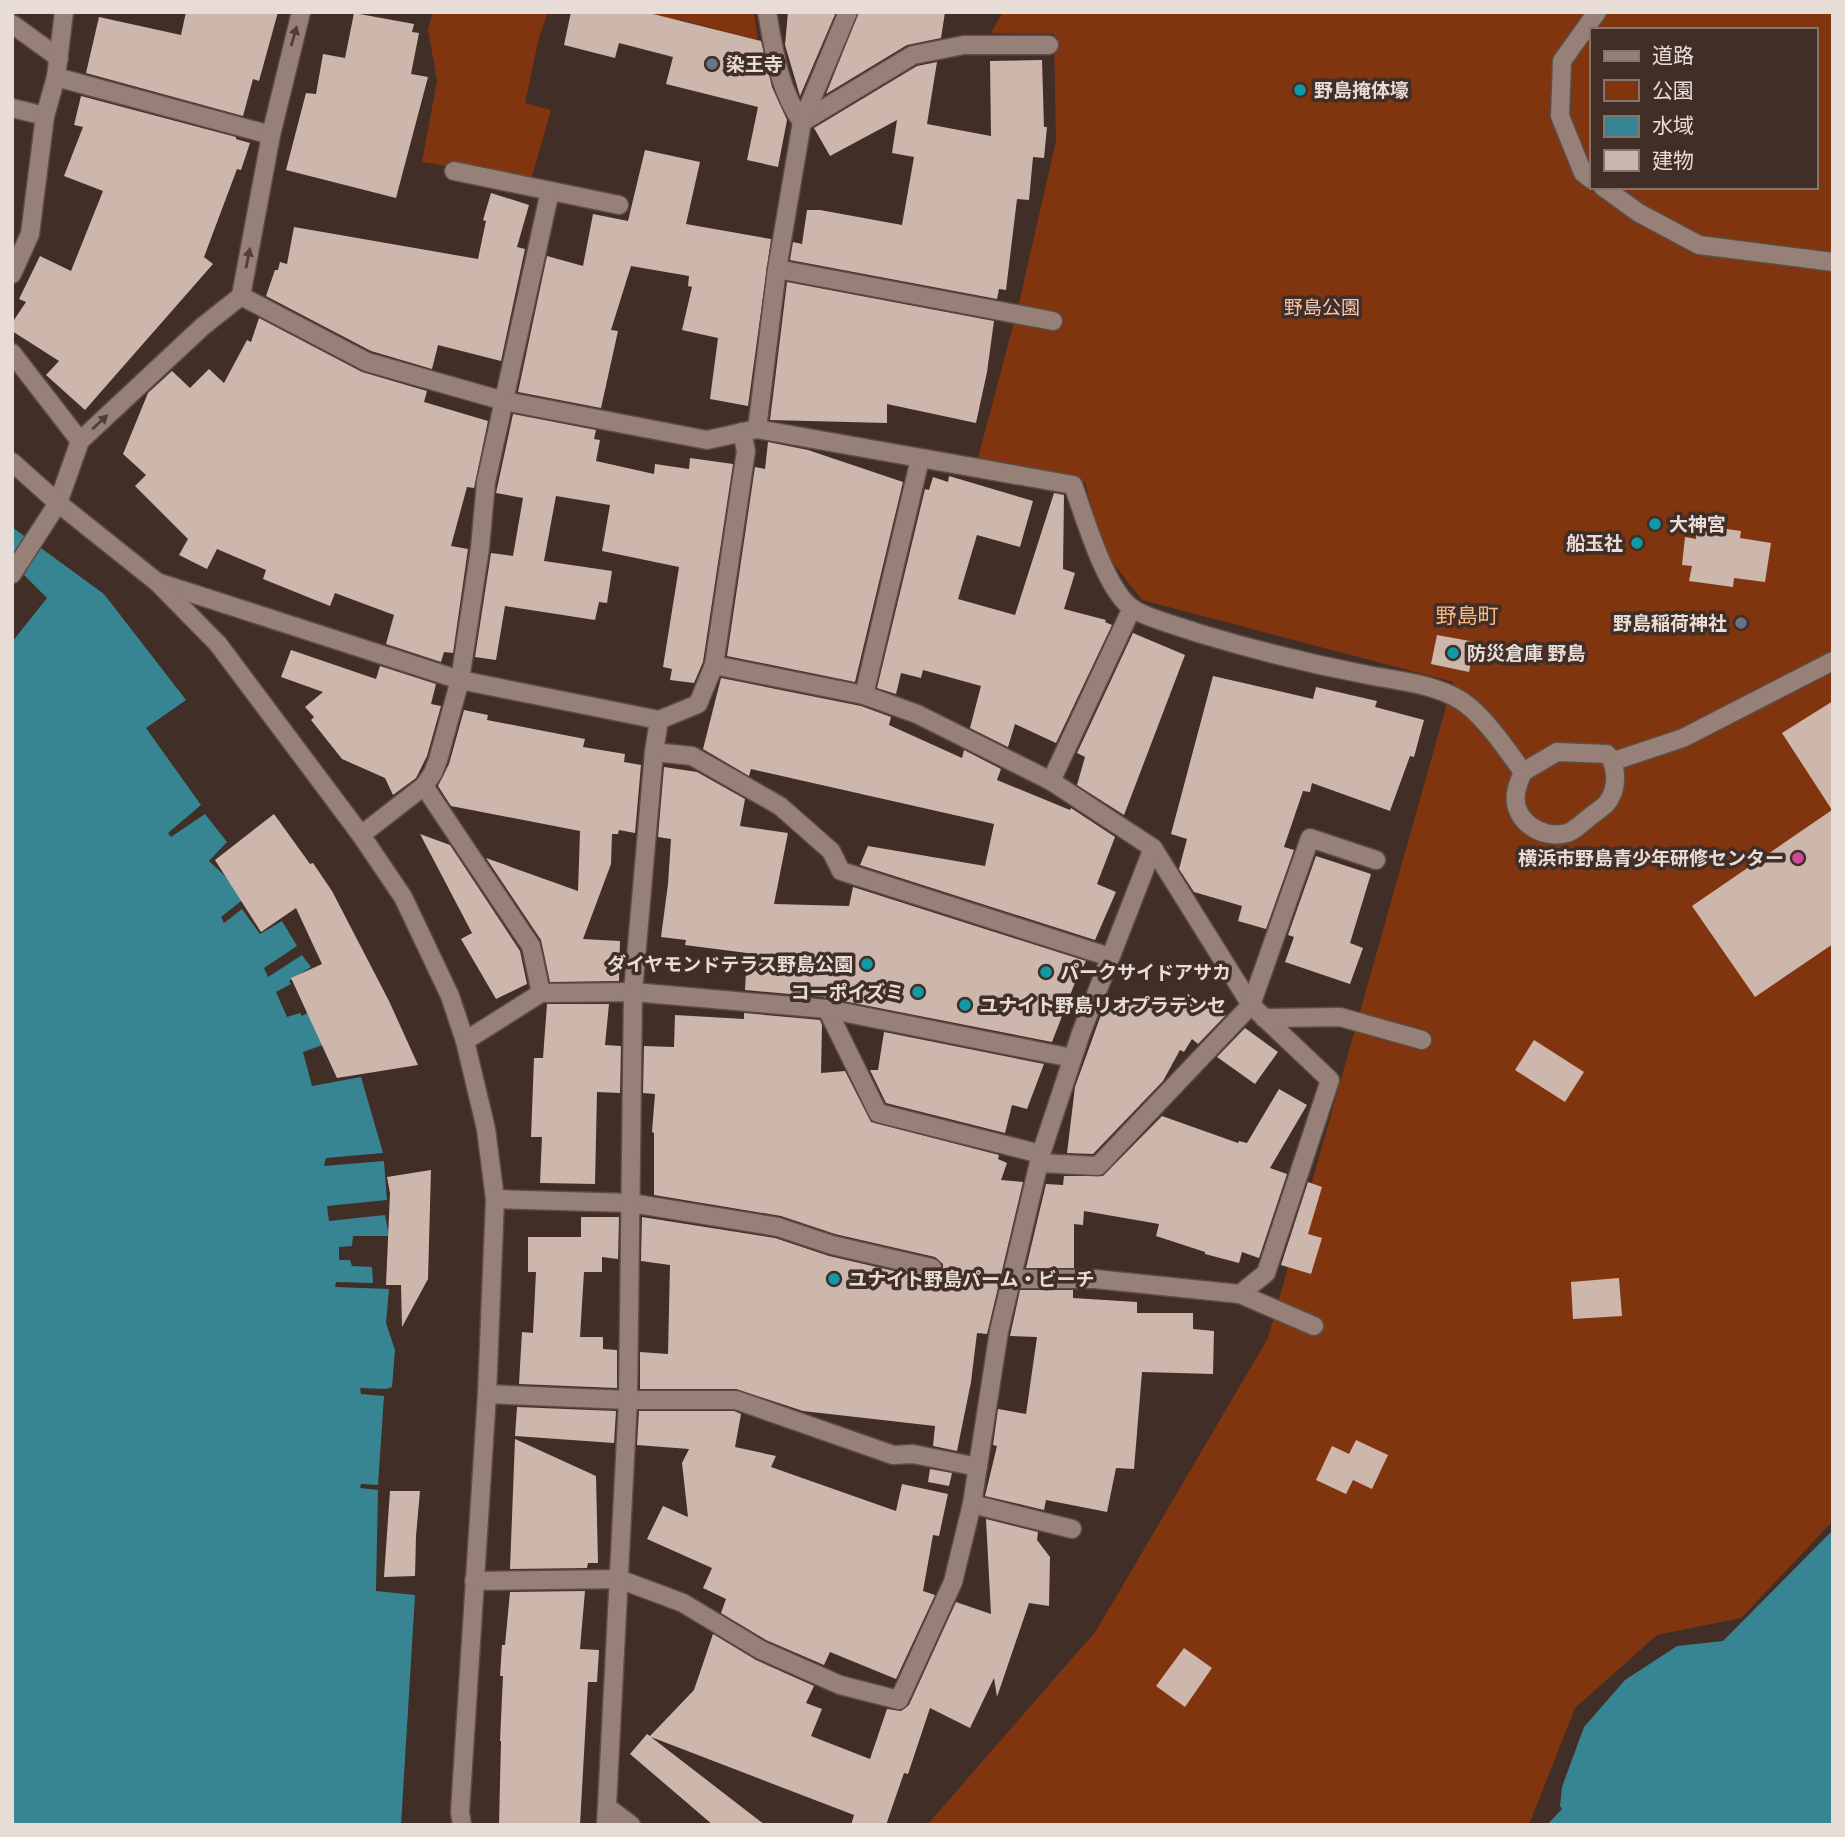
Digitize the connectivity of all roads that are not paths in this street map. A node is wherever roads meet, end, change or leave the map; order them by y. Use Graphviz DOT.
graph roads {
  1 [pos="64,12"];
  2 [pos="301,12"];
  3 [pos="767,12"];
  4 [pos="848,12"];
  5 [pos="1597,12"];
  6 [pos="12,24"];
  7 [pos="1049,45"];
  8 [pos="59,58"];
  9 [pos="56,77"];
  10 [pos="12,108"];
  11 [pos="45,116"];
  12 [pos="802,122"];
  13 [pos="271,135"];
  14 [pos="454,171"];
  15 [pos="1590,178"];
  16 [pos="1606,189"];
  17 [pos="550,191"];
  18 [pos="620,205"];
  19 [pos="1833,262"];
  20 [pos="777,269"];
  21 [pos="12,274"];
  22 [pos="241,296"];
  23 [pos="1053,321"];
  24 [pos="12,353"];
  25 [pos="504,401"];
  26 [pos="749,431"];
  27 [pos="80,441"];
  28 [pos="920,459"];
  29 [pos="12,462"];
  30 [pos="58,503"];
  31 [pos="12,574"];
  32 [pos="157,582"];
  33 [pos="1132,608"];
  34 [pos="1833,661"];
  35 [pos="714,665"];
  36 [pos="460,680"];
  37 [pos="864,695"];
  38 [pos="659,720"];
  39 [pos="654,752"];
  40 [pos="1614,761"];
  41 [pos="1522,772"];
  42 [pos="1051,781"];
  43 [pos="424,786"];
  44 [pos="361,835"];
  45 [pos="1153,848"];
  46 [pos="1376,860"];
  47 [pos="1110,957"];
  48 [pos="633,992"];
  49 [pos="541,993"];
  50 [pos="1251,1005"];
  51 [pos="827,1009"];
  52 [pos="1264,1018"];
  53 [pos="1422,1040"];
  54 [pos="465,1041"];
  55 [pos="1072,1058"];
  56 [pos="1040,1159"];
  57 [pos="495,1199"];
  58 [pos="631,1203"];
  59 [pos="932,1268"];
  60 [pos="1011,1279"];
  61 [pos="1240,1294"];
  62 [pos="1314,1326"];
  63 [pos="487,1394"];
  64 [pos="628,1400"];
  65 [pos="978,1467"];
  66 [pos="972,1504"];
  67 [pos="1072,1529"];
  68 [pos="619,1579"];
  69 [pos="474,1581"];
  70 [pos="607,1816"];
  71 [pos="462,1825"];
  72 [pos="631,1825"];
  1 -- 8 [label="street"];
  13 -- 2 [label="street, one-way"];
  3 -- 12 [label="street"];
  4 -- 12 [label="street"];
  5 -- 15 [label="street"];
  6 -- 8 [label="street"];
  7 -- 12 [label="street"];
  8 -- 9 [label="street"];
  9 -- 11 [label="street"];
  9 -- 13 [label="street"];
  10 -- 11 [label="street"];
  11 -- 21 [label="street"];
  12 -- 20 [label="street"];
  22 -- 13 [label="street, one-way"];
  14 -- 17 [label="street"];
  16 -- 19 [label="street"];
  17 -- 18 [label="street"];
  17 -- 25 [label="street"];
  20 -- 23 [label="street"];
  20 -- 26 [label="street"];
  22 -- 25 [label="street"];
  27 -- 22 [label="street, one-way"];
  24 -- 27 [label="street"];
  25 -- 26 [label="street"];
  25 -- 36 [label="street"];
  26 -- 28 [label="street"];
  26 -- 35 [label="street"];
  27 -- 30 [label="street"];
  28 -- 33 [label="street"];
  28 -- 37 [label="street"];
  29 -- 30 [label="street"];
  30 -- 31 [label="street"];
  30 -- 32 [label="street"];
  32 -- 36 [label="street"];
  32 -- 44 [label="street"];
  33 -- 41 [label="street"];
  33 -- 42 [label="street"];
  34 -- 40 [label="street"];
  35 -- 37 [label="street"];
  35 -- 38 [label="street"];
  36 -- 38 [label="street"];
  36 -- 43 [label="street"];
  37 -- 42 [label="street"];
  38 -- 39 [label="street"];
  39 -- 47 [label="street"];
  39 -- 48 [label="street"];
  40 -- 41 [label="street"];
  40 -- 41 [label="street"];
  42 -- 45 [label="street"];
  43 -- 44 [label="street"];
  43 -- 49 [label="street"];
  44 -- 54 [label="street"];
  45 -- 47 [label="street"];
  45 -- 50 [label="street"];
  46 -- 50 [label="street"];
  47 -- 55 [label="street"];
  48 -- 49 [label="street"];
  48 -- 51 [label="street"];
  48 -- 58 [label="street"];
  49 -- 54 [label="street"];
  50 -- 52 [label="street"];
  50 -- 56 [label="street"];
  51 -- 55 [label="street"];
  51 -- 56 [label="street"];
  52 -- 53 [label="street"];
  52 -- 61 [label="street"];
  54 -- 57 [label="street"];
  55 -- 56 [label="street"];
  56 -- 60 [label="street"];
  57 -- 58 [label="street"];
  57 -- 63 [label="street"];
  58 -- 59 [label="street"];
  58 -- 64 [label="street"];
  60 -- 61 [label="street"];
  60 -- 65 [label="street"];
  61 -- 62 [label="street"];
  63 -- 64 [label="street"];
  63 -- 69 [label="street"];
  64 -- 65 [label="street"];
  64 -- 68 [label="street"];
  65 -- 66 [label="street"];
  66 -- 67 [label="street"];
  66 -- 68 [label="street"];
  68 -- 69 [label="street"];
  68 -- 70 [label="street"];
  69 -- 71 [label="street"];
  70 -- 72 [label="street"];
}
